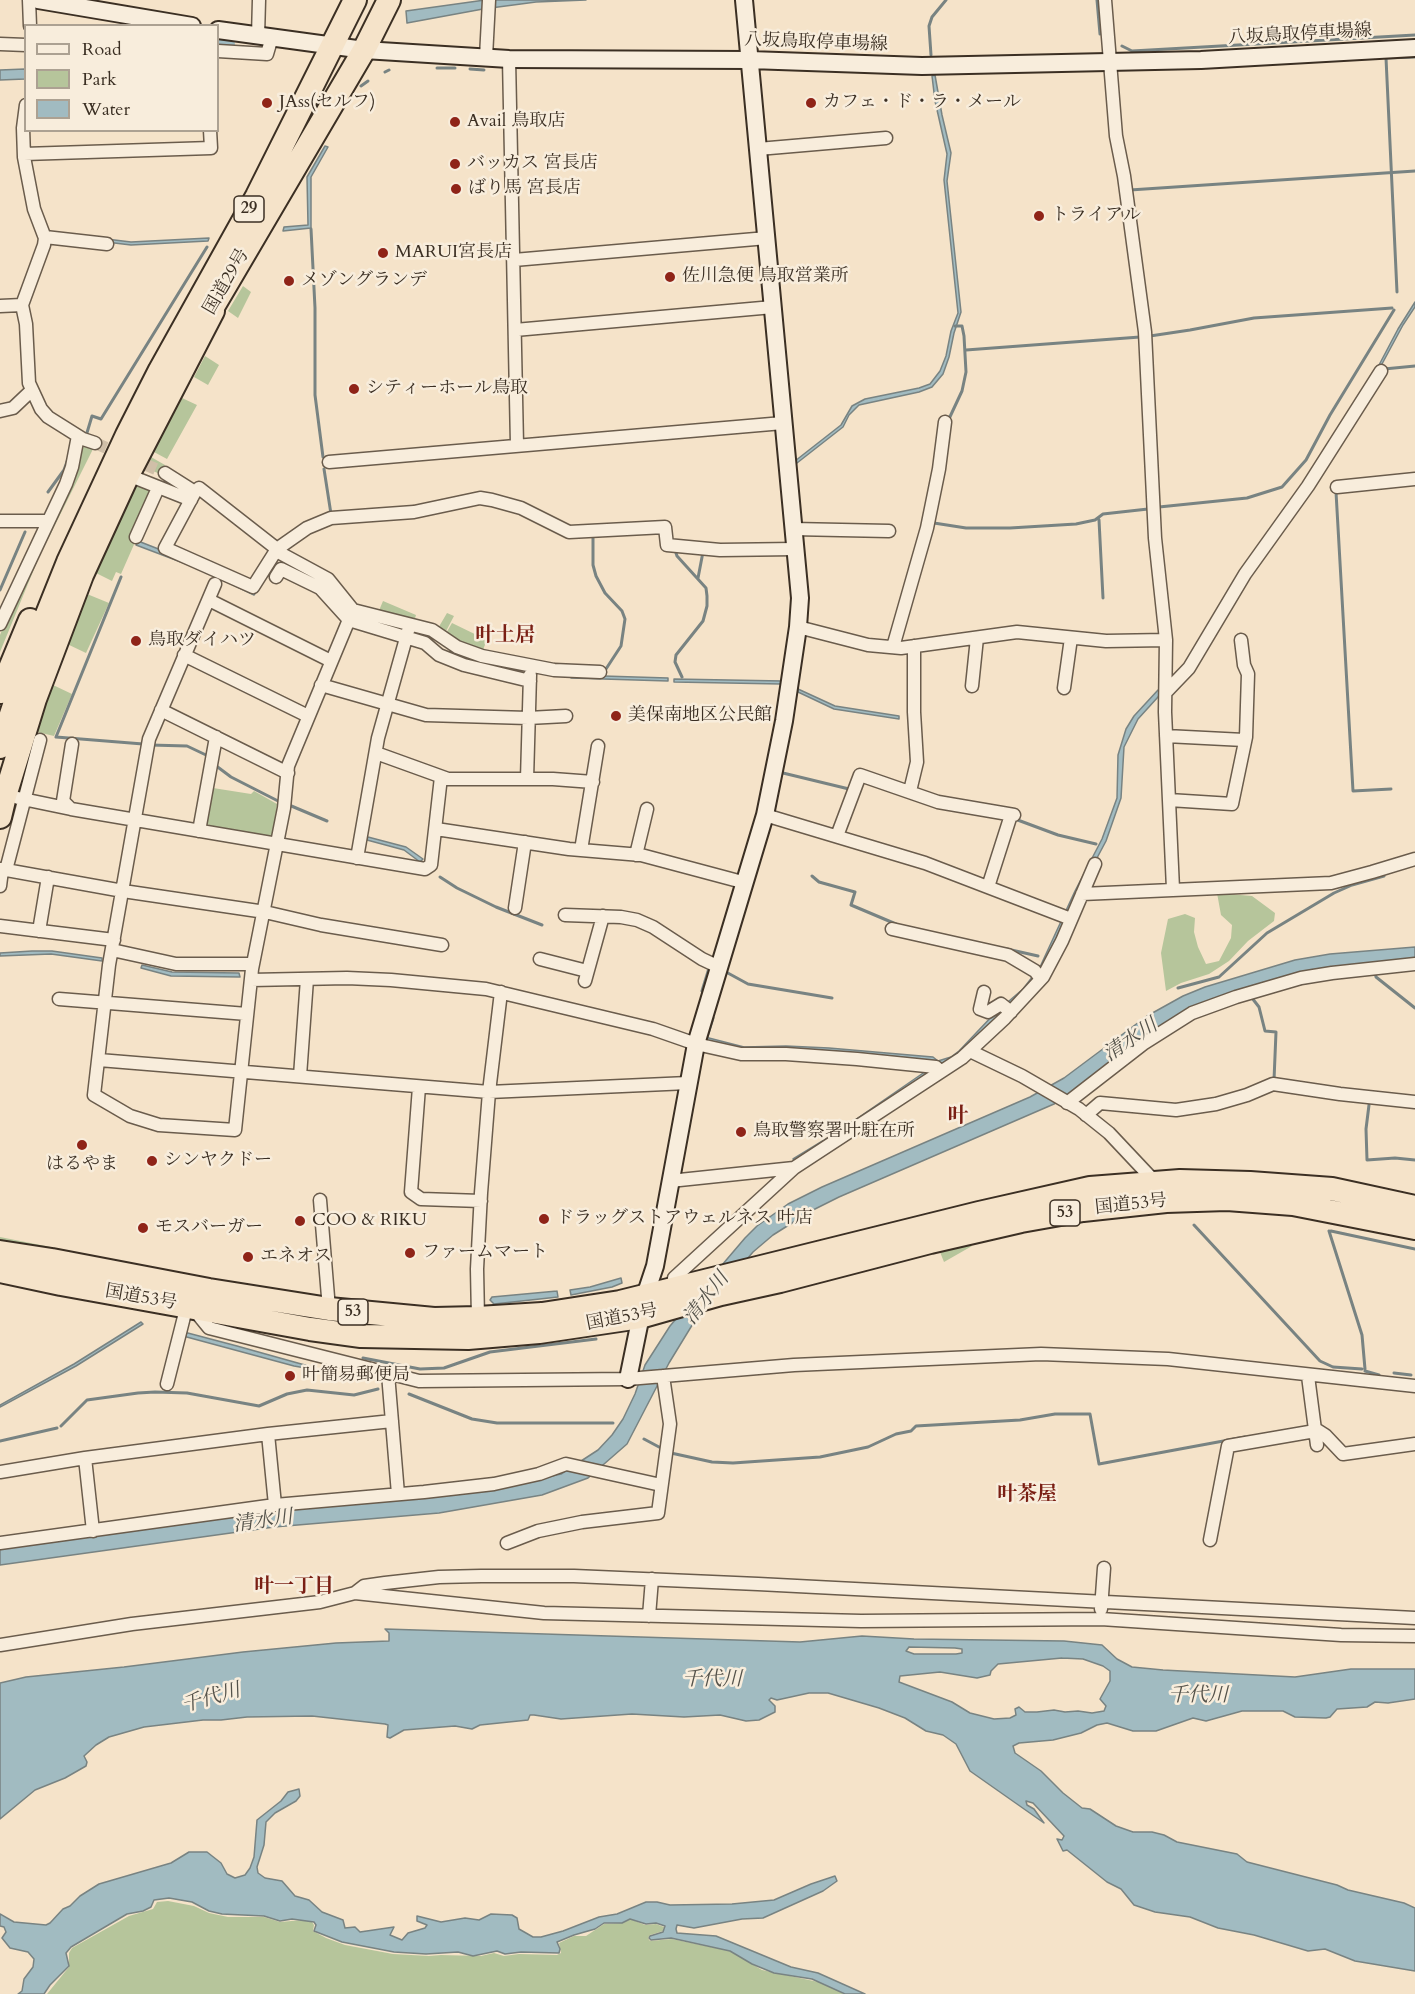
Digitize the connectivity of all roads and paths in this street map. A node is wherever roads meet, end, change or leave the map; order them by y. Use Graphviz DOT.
graph roads {
  1 [pos="29,0"];
  2 [pos="38,0"];
  3 [pos="258,0"];
  4 [pos="356,0"];
  5 [pos="389,0"];
  6 [pos="489,0"];
  7 [pos="744,0"];
  8 [pos="1105,0"];
  9 [pos="30,24"];
  10 [pos="176,24"];
  11 [pos="219,30"];
  12 [pos="265,37"];
  13 [pos="0,44"];
  14 [pos="24,45"];
  15 [pos="331,45"];
  16 [pos="1415,48"];
  17 [pos="364,50"];
  18 [pos="219,51"];
  19 [pos="486,57"];
  20 [pos="509,59"];
  21 [pos="750,60"];
  22 [pos="1110,63"];
  23 [pos="24,120"];
  24 [pos="210,132"];
  25 [pos="886,138"];
  26 [pos="758,149"];
  27 [pos="24,154"];
  28 [pos="45,237"];
  29 [pos="766,238"];
  30 [pos="107,244"];
  31 [pos="514,260"];
  32 [pos="224,288"];
  33 [pos="22,305"];
  34 [pos="0,306"];
  35 [pos="773,307"];
  36 [pos="515,330"];
  37 [pos="160,370"];
  38 [pos="1381,371"];
  39 [pos="32,390"];
  40 [pos="0,411"];
  41 [pos="945,422"];
  42 [pos="783,423"];
  43 [pos="78,436"];
  44 [pos="95,443"];
  45 [pos="517,445"];
  46 [pos="329,462"];
  47 [pos="165,472"];
  48 [pos="128,475"];
  49 [pos="1415,479"];
  50 [pos="67,481"];
  51 [pos="1337,487"];
  52 [pos="158,488"];
  53 [pos="52,492"];
  54 [pos="193,496"];
  55 [pos="99,500"];
  56 [pos="0,520"];
  57 [pos="48,522"];
  58 [pos="794,529"];
  59 [pos="889,531"];
  60 [pos="136,537"];
  61 [pos="278,549"];
  62 [pos="795,549"];
  63 [pos="276,577"];
  64 [pos="215,584"];
  65 [pos="209,600"];
  66 [pos="351,615"];
  67 [pos="0,624"];
  68 [pos="410,624"];
  69 [pos="798,627"];
  70 [pos="977,638"];
  71 [pos="1071,638"];
  72 [pos="406,639"];
  73 [pos="1166,640"];
  74 [pos="1241,640"];
  75 [pos="914,646"];
  76 [pos="893,647"];
  77 [pos="184,656"];
  78 [pos="331,661"];
  79 [pos="530,666"];
  80 [pos="600,672"];
  81 [pos="530,681"];
  82 [pos="321,685"];
  83 [pos="972,686"];
  84 [pos="1064,688"];
  85 [pos="0,691"];
  86 [pos="1166,692"];
  87 [pos="387,703"];
  88 [pos="161,710"];
  89 [pos="308,716"];
  90 [pos="566,716"];
  91 [pos="528,718"];
  92 [pos="1166,736"];
  93 [pos="216,737"];
  94 [pos="40,740"];
  95 [pos="1244,740"];
  96 [pos="72,744"];
  97 [pos="598,746"];
  98 [pos="0,747"];
  99 [pos="376,753"];
  100 [pos="288,773"];
  101 [pos="441,777"];
  102 [pos="527,779"];
  103 [pos="593,782"];
  104 [pos="910,791"];
  105 [pos="1169,800"];
  106 [pos="9,804"];
  107 [pos="71,809"];
  108 [pos="647,809"];
  109 [pos="765,815"];
  110 [pos="134,821"];
  111 [pos="436,829"];
  112 [pos="199,831"];
  113 [pos="837,836"];
  114 [pos="525,842"];
  115 [pos="277,845"];
  116 [pos="581,850"];
  117 [pos="636,855"];
  118 [pos="357,858"];
  119 [pos="1415,859"];
  120 [pos="1095,864"];
  121 [pos="2,870"];
  122 [pos="48,877"];
  123 [pos="746,883"];
  124 [pos="0,886"];
  125 [pos="988,887"];
  126 [pos="1173,889"];
  127 [pos="123,891"];
  128 [pos="1082,894"];
  129 [pos="515,908"];
  130 [pos="265,912"];
  131 [pos="565,915"];
  132 [pos="603,916"];
  133 [pos="1071,919"];
  134 [pos="0,926"];
  135 [pos="892,929"];
  136 [pos="39,931"];
  137 [pos="113,945"];
  138 [pos="442,945"];
  139 [pos="540,959"];
  140 [pos="253,964"];
  141 [pos="1415,964"];
  142 [pos="719,967"];
  143 [pos="307,979"];
  144 [pos="1041,979"];
  145 [pos="251,980"];
  146 [pos="501,992"];
  147 [pos="984,992"];
  148 [pos="59,999"];
  149 [pos="105,1003"];
  150 [pos="1011,1012"];
  151 [pos="247,1014"];
  152 [pos="696,1044"];
  153 [pos="970,1051"];
  154 [pos="99,1060"];
  155 [pos="240,1071"];
  156 [pos="940,1071"];
  157 [pos="300,1076"];
  158 [pos="688,1083"];
  159 [pos="419,1087"];
  160 [pos="489,1092"];
  161 [pos="1066,1102"];
  162 [pos="1415,1102"];
  163 [pos="1086,1115"];
  164 [pos="794,1168"];
  165 [pos="670,1181"];
  166 [pos="1161,1192"];
  167 [pos="320,1200"];
  168 [pos="481,1201"];
  169 [pos="1415,1207"];
  170 [pos="1415,1228"];
  171 [pos="0,1252"];
  172 [pos="0,1271"];
  173 [pos="0,1277"];
  174 [pos="674,1278"];
  175 [pos="61,1284"];
  176 [pos="714,1287"];
  177 [pos="643,1306"];
  178 [pos="192,1307"];
  179 [pos="329,1309"];
  180 [pos="478,1318"];
  181 [pos="388,1374"];
  182 [pos="663,1376"];
  183 [pos="1308,1376"];
  184 [pos="628,1379"];
  185 [pos="167,1384"];
  186 [pos="1415,1386"];
  187 [pos="392,1421"];
  188 [pos="1315,1430"];
  189 [pos="268,1434"];
  190 [pos="1415,1444"];
  191 [pos="1317,1445"];
  192 [pos="85,1458"];
  193 [pos="0,1472"];
  194 [pos="662,1485"];
  195 [pos="398,1494"];
  196 [pos="275,1504"];
  197 [pos="93,1531"];
  198 [pos="1210,1540"];
  199 [pos="0,1543"];
  200 [pos="507,1543"];
  201 [pos="1104,1568"];
  202 [pos="652,1579"];
  203 [pos="355,1593"];
  204 [pos="1102,1603"];
  205 [pos="649,1616"];
  206 [pos="1415,1618"];
  207 [pos="1101,1619"];
  208 [pos="1415,1636"];
  209 [pos="0,1645"];
  1 -- 9 [label="street"];
  2 -- 10 [label="street"];
  3 -- 12 [label="street"];
  4 -- 15 [label="highway, 国道29号 / 29"];
  5 -- 17 [label="highway, 国道29号 / 29"];
  6 -- 19 [label="street"];
  7 -- 21 [label="street"];
  8 -- 22 [label="street"];
  11 -- 12 [label="street, 八坂鳥取停車場線"];
  12 -- 15 [label="street, 八坂鳥取停車場線"];
  12 -- 18 [label="street"];
  13 -- 14 [label="street"];
  15 -- 17 [label="street, 八坂鳥取停車場線"];
  15 -- 37 [label="highway, 国道29号 / 29"];
  16 -- 22 [label="street, 八坂鳥取停車場線"];
  17 -- 19 [label="street, 八坂鳥取停車場線"];
  17 -- 32 [label="highway, 国道29号 / 29"];
  19 -- 20 [label="street, 八坂鳥取停車場線"];
  20 -- 21 [label="street, 八坂鳥取停車場線"];
  20 -- 31 [label="street"];
  21 -- 22 [label="street, 八坂鳥取停車場線"];
  21 -- 26 [label="street"];
  22 -- 73 [label="street"];
  23 -- 27 [label="street"];
  24 -- 27 [label="street"];
  25 -- 26 [label="street"];
  26 -- 29 [label="street"];
  27 -- 28 [label="street"];
  28 -- 30 [label="street"];
  28 -- 33 [label="street"];
  29 -- 31 [label="street"];
  29 -- 35 [label="street"];
  31 -- 36 [label="street"];
  32 -- 48 [label="highway"];
  32 -- 55 [label="highway, 国道29号 / 29"];
  33 -- 34 [label="street"];
  33 -- 39 [label="street"];
  35 -- 36 [label="street"];
  35 -- 42 [label="street"];
  36 -- 45 [label="street"];
  37 -- 55 [label="highway, 国道29号 / 29"];
  37 -- 85 [label="highway"];
  38 -- 86 [label="street"];
  39 -- 40 [label="street"];
  39 -- 43 [label="street"];
  41 -- 76 [label="street"];
  42 -- 45 [label="street"];
  42 -- 58 [label="street"];
  43 -- 44 [label="street"];
  43 -- 50 [label="street"];
  45 -- 46 [label="street"];
  47 -- 54 [label="street"];
  48 -- 52 [label="street"];
  48 -- 106 [label="highway"];
  49 -- 51 [label="street"];
  50 -- 53 [label="street"];
  50 -- 57 [label="street"];
  52 -- 54 [label="street"];
  52 -- 60 [label="street"];
  54 -- 61 [label="street"];
  54 -- 61 [label="street"];
  55 -- 98 [label="highway, 国道29号 / 29"];
  56 -- 57 [label="street"];
  57 -- 67 [label="street"];
  58 -- 59 [label="street"];
  58 -- 62 [label="street"];
  61 -- 62 [label="street"];
  61 -- 66 [label="street"];
  62 -- 69 [label="street"];
  63 -- 66 [label="street"];
  64 -- 65 [label="street"];
  65 -- 77 [label="street"];
  65 -- 78 [label="street"];
  66 -- 68 [label="street"];
  66 -- 72 [label="street"];
  66 -- 78 [label="street"];
  68 -- 72 [label="street"];
  68 -- 79 [label="street"];
  69 -- 76 [label="street"];
  69 -- 109 [label="street"];
  70 -- 71 [label="street"];
  70 -- 75 [label="street"];
  70 -- 83 [label="street"];
  71 -- 73 [label="street"];
  71 -- 84 [label="street"];
  72 -- 81 [label="street"];
  72 -- 87 [label="street"];
  73 -- 86 [label="street"];
  74 -- 95 [label="street"];
  75 -- 76 [label="street"];
  75 -- 104 [label="street"];
  77 -- 88 [label="street"];
  77 -- 89 [label="street"];
  78 -- 82 [label="street"];
  79 -- 80 [label="street"];
  79 -- 81 [label="street"];
  81 -- 91 [label="street"];
  82 -- 87 [label="street"];
  82 -- 89 [label="street"];
  86 -- 92 [label="street"];
  87 -- 91 [label="street"];
  87 -- 99 [label="street"];
  88 -- 93 [label="street"];
  88 -- 110 [label="street"];
  89 -- 100 [label="street"];
  90 -- 91 [label="street"];
  91 -- 102 [label="street"];
  92 -- 95 [label="street"];
  92 -- 105 [label="street"];
  93 -- 100 [label="street"];
  93 -- 112 [label="street"];
  94 -- 106 [label="street"];
  95 -- 105 [label="street"];
  96 -- 107 [label="street"];
  97 -- 103 [label="street"];
  99 -- 101 [label="street"];
  99 -- 118 [label="street"];
  100 -- 115 [label="street"];
  101 -- 102 [label="street"];
  101 -- 111 [label="street"];
  102 -- 103 [label="street"];
  103 -- 116 [label="street"];
  104 -- 113 [label="street"];
  104 -- 125 [label="street"];
  105 -- 126 [label="street"];
  106 -- 107 [label="street"];
  106 -- 121 [label="street"];
  107 -- 110 [label="street"];
  108 -- 117 [label="street"];
  109 -- 113 [label="street"];
  109 -- 123 [label="street"];
  110 -- 112 [label="street"];
  110 -- 127 [label="street"];
  111 -- 114 [label="street"];
  111 -- 118 [label="street"];
  112 -- 115 [label="street"];
  113 -- 125 [label="street"];
  114 -- 116 [label="street"];
  114 -- 129 [label="street"];
  115 -- 118 [label="street"];
  115 -- 130 [label="street"];
  116 -- 117 [label="street"];
  117 -- 123 [label="street"];
  119 -- 126 [label="street"];
  120 -- 128 [label="street"];
  121 -- 122 [label="street"];
  121 -- 124 [label="street"];
  122 -- 127 [label="street"];
  122 -- 136 [label="street"];
  123 -- 142 [label="street"];
  125 -- 133 [label="street"];
  126 -- 128 [label="street"];
  127 -- 130 [label="street"];
  127 -- 137 [label="street"];
  128 -- 133 [label="street"];
  130 -- 138 [label="street"];
  130 -- 140 [label="street"];
  131 -- 132 [label="street"];
  132 -- 139 [label="street"];
  132 -- 142 [label="street"];
  133 -- 144 [label="street"];
  134 -- 136 [label="street"];
  135 -- 144 [label="street"];
  136 -- 137 [label="street"];
  137 -- 140 [label="street"];
  137 -- 149 [label="street"];
  140 -- 145 [label="street"];
  141 -- 161 [label="street"];
  142 -- 152 [label="street"];
  143 -- 145 [label="street"];
  143 -- 146 [label="street"];
  143 -- 157 [label="street"];
  144 -- 150 [label="street"];
  145 -- 151 [label="street"];
  146 -- 152 [label="street"];
  146 -- 160 [label="street"];
  147 -- 150 [label="street"];
  148 -- 149 [label="street"];
  149 -- 151 [label="street"];
  149 -- 154 [label="street"];
  150 -- 153 [label="street"];
  151 -- 155 [label="street"];
  152 -- 156 [label="street"];
  152 -- 158 [label="street"];
  153 -- 156 [label="street"];
  153 -- 161 [label="street"];
  154 -- 155 [label="street"];
  154 -- 155 [label="street"];
  155 -- 157 [label="street"];
  156 -- 164 [label="street"];
  157 -- 159 [label="street"];
  158 -- 160 [label="street"];
  158 -- 165 [label="street"];
  159 -- 160 [label="street"];
  159 -- 168 [label="street"];
  160 -- 168 [label="street"];
  161 -- 163 [label="street"];
  162 -- 163 [label="street"];
  163 -- 166 [label="street"];
  164 -- 165 [label="street"];
  164 -- 174 [label="street"];
  165 -- 177 [label="street"];
  166 -- 169 [label="highway, 国道53号 / 53"];
  166 -- 170 [label="highway, 国道53号 / 53"];
  166 -- 176 [label="highway, 国道53号 / 53"];
  166 -- 176 [label="highway, 国道53号 / 53"];
  167 -- 179 [label="street"];
  168 -- 180 [label="street"];
  171 -- 179 [label="highway, 国道53号 / 53"];
  172 -- 175 [label="highway, 国道53号 / 53"];
  173 -- 175 [label="highway"];
  175 -- 178 [label="highway, 国道53号 / 53"];
  176 -- 177 [label="highway, 国道53号 / 53"];
  176 -- 177 [label="highway, 国道53号 / 53"];
  177 -- 178 [label="highway, 国道53号 / 53"];
  177 -- 180 [label="highway, 国道53号 / 53"];
  177 -- 184 [label="street"];
  178 -- 181 [label="street"];
  178 -- 185 [label="street"];
  179 -- 180 [label="highway, 国道53号 / 53"];
  181 -- 184 [label="street"];
  181 -- 187 [label="street"];
  182 -- 183 [label="street"];
  182 -- 184 [label="street"];
  182 -- 194 [label="street"];
  183 -- 186 [label="street"];
  183 -- 188 [label="street"];
  187 -- 189 [label="street"];
  187 -- 195 [label="street"];
  188 -- 190 [label="street"];
  188 -- 191 [label="street"];
  188 -- 198 [label="street"];
  189 -- 192 [label="street"];
  189 -- 196 [label="street"];
  192 -- 193 [label="street"];
  192 -- 197 [label="street"];
  194 -- 195 [label="street"];
  194 -- 200 [label="street"];
  195 -- 196 [label="street"];
  196 -- 197 [label="street"];
  197 -- 199 [label="street"];
  201 -- 204 [label="street"];
  202 -- 203 [label="street"];
  202 -- 204 [label="street"];
  202 -- 205 [label="street"];
  203 -- 205 [label="street"];
  203 -- 209 [label="street"];
  204 -- 206 [label="street"];
  204 -- 207 [label="street"];
  205 -- 207 [label="street"];
  207 -- 208 [label="street"];
}
